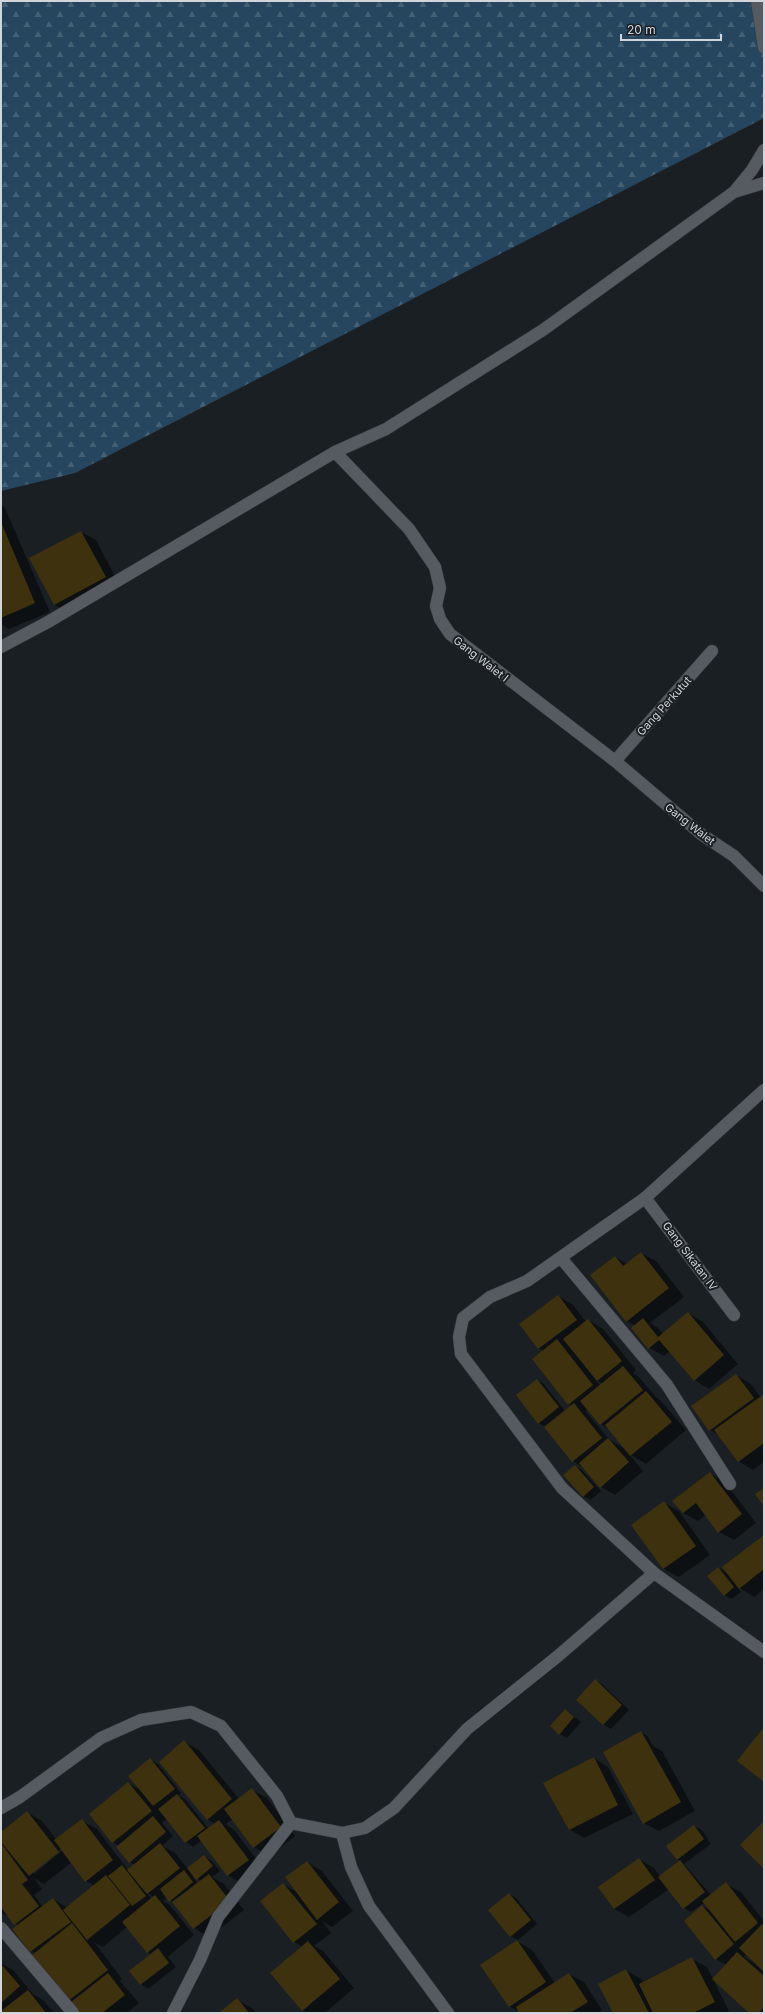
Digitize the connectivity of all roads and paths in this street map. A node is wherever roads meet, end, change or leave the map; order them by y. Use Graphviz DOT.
graph roads {
  1 [pos="757,1"];
  2 [pos="764,48"];
  3 [pos="764,150"];
  4 [pos="764,183"];
  5 [pos="734,192"];
  6 [pos="335,452"];
  7 [pos="1,647"];
  8 [pos="712,651"];
  9 [pos="615,761"];
  10 [pos="764,886"];
  11 [pos="764,1090"];
  12 [pos="645,1198"];
  13 [pos="561,1258"];
  14 [pos="734,1315"];
  15 [pos="730,1484"];
  16 [pos="654,1573"];
  17 [pos="764,1652"];
  18 [pos="1,1808"];
  19 [pos="291,1823"];
  20 [pos="342,1833"];
  21 [pos="1,1928"];
  22 [pos="73,2013"];
  23 [pos="173,2013"];
  24 [pos="448,2013"];
  1 -- 2 [label="street"];
  3 -- 5 [label="street"];
  4 -- 5 [label="street"];
  5 -- 6 [label="street"];
  6 -- 7 [label="street"];
  6 -- 9 [label="street, Gang Walet I"];
  8 -- 9 [label="street, Gang Perkutut"];
  9 -- 10 [label="street, Gang Walet"];
  11 -- 12 [label="street"];
  12 -- 13 [label="street"];
  12 -- 14 [label="street, Gang Sikatan IV"];
  13 -- 15 [label="street"];
  13 -- 16 [label="street"];
  16 -- 17 [label="street"];
  16 -- 20 [label="street"];
  18 -- 19 [label="street"];
  19 -- 20 [label="street"];
  19 -- 23 [label="street"];
  20 -- 24 [label="street"];
  21 -- 22 [label="street"];
}
